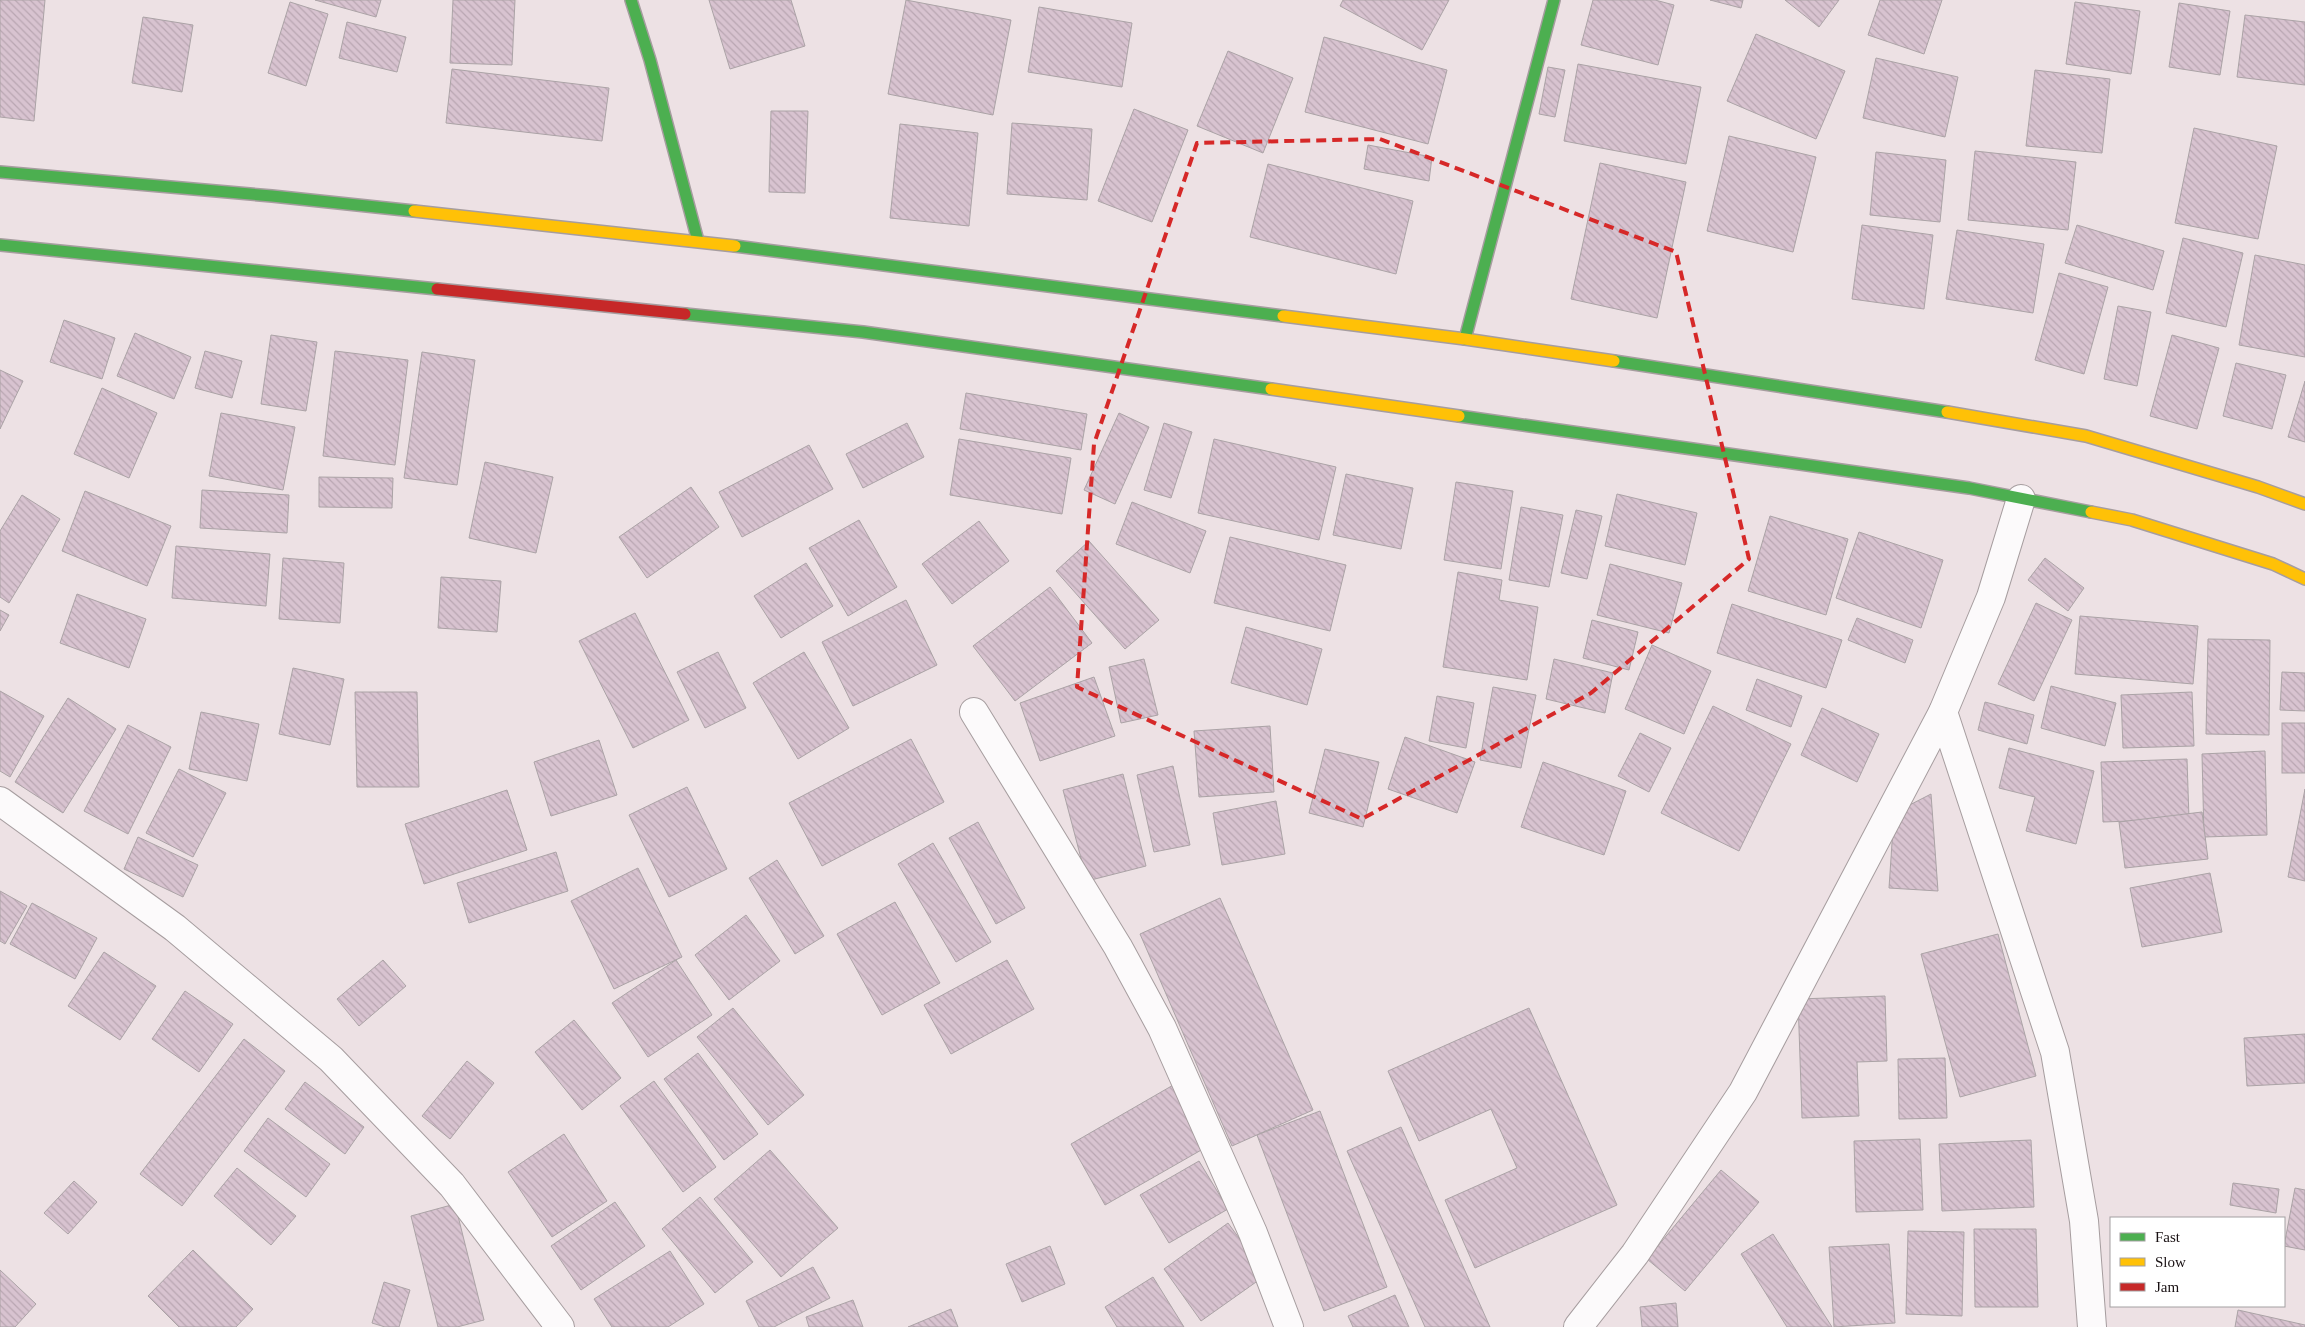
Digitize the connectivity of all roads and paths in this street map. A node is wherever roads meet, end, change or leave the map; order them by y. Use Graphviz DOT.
graph roads {
  1 [pos="631,0"];
  2 [pos="1554,0"];
  3 [pos="0,172"];
  4 [pos="698,241"];
  5 [pos="0,245"];
  6 [pos="1465,339"];
  7 [pos="2021,499"];
  8 [pos="2305,504"];
  9 [pos="2305,579"];
  10 [pos="974,712"];
  11 [pos="1943,712"];
  12 [pos="0,801"];
  13 [pos="560,1327"];
  14 [pos="1289,1327"];
  15 [pos="1578,1327"];
  16 [pos="2092,1327"];
  1 -- 4 [label="main road"];
  2 -- 6 [label="main road"];
  3 -- 4 [label="main road"];
  4 -- 6 [label="main road"];
  5 -- 7 [label="main road"];
  6 -- 8 [label="main road"];
  7 -- 9 [label="main road"];
  7 -- 11 [label="street"];
  10 -- 14 [label="street"];
  11 -- 15 [label="street"];
  11 -- 16 [label="street"];
  12 -- 13 [label="street"];
}
